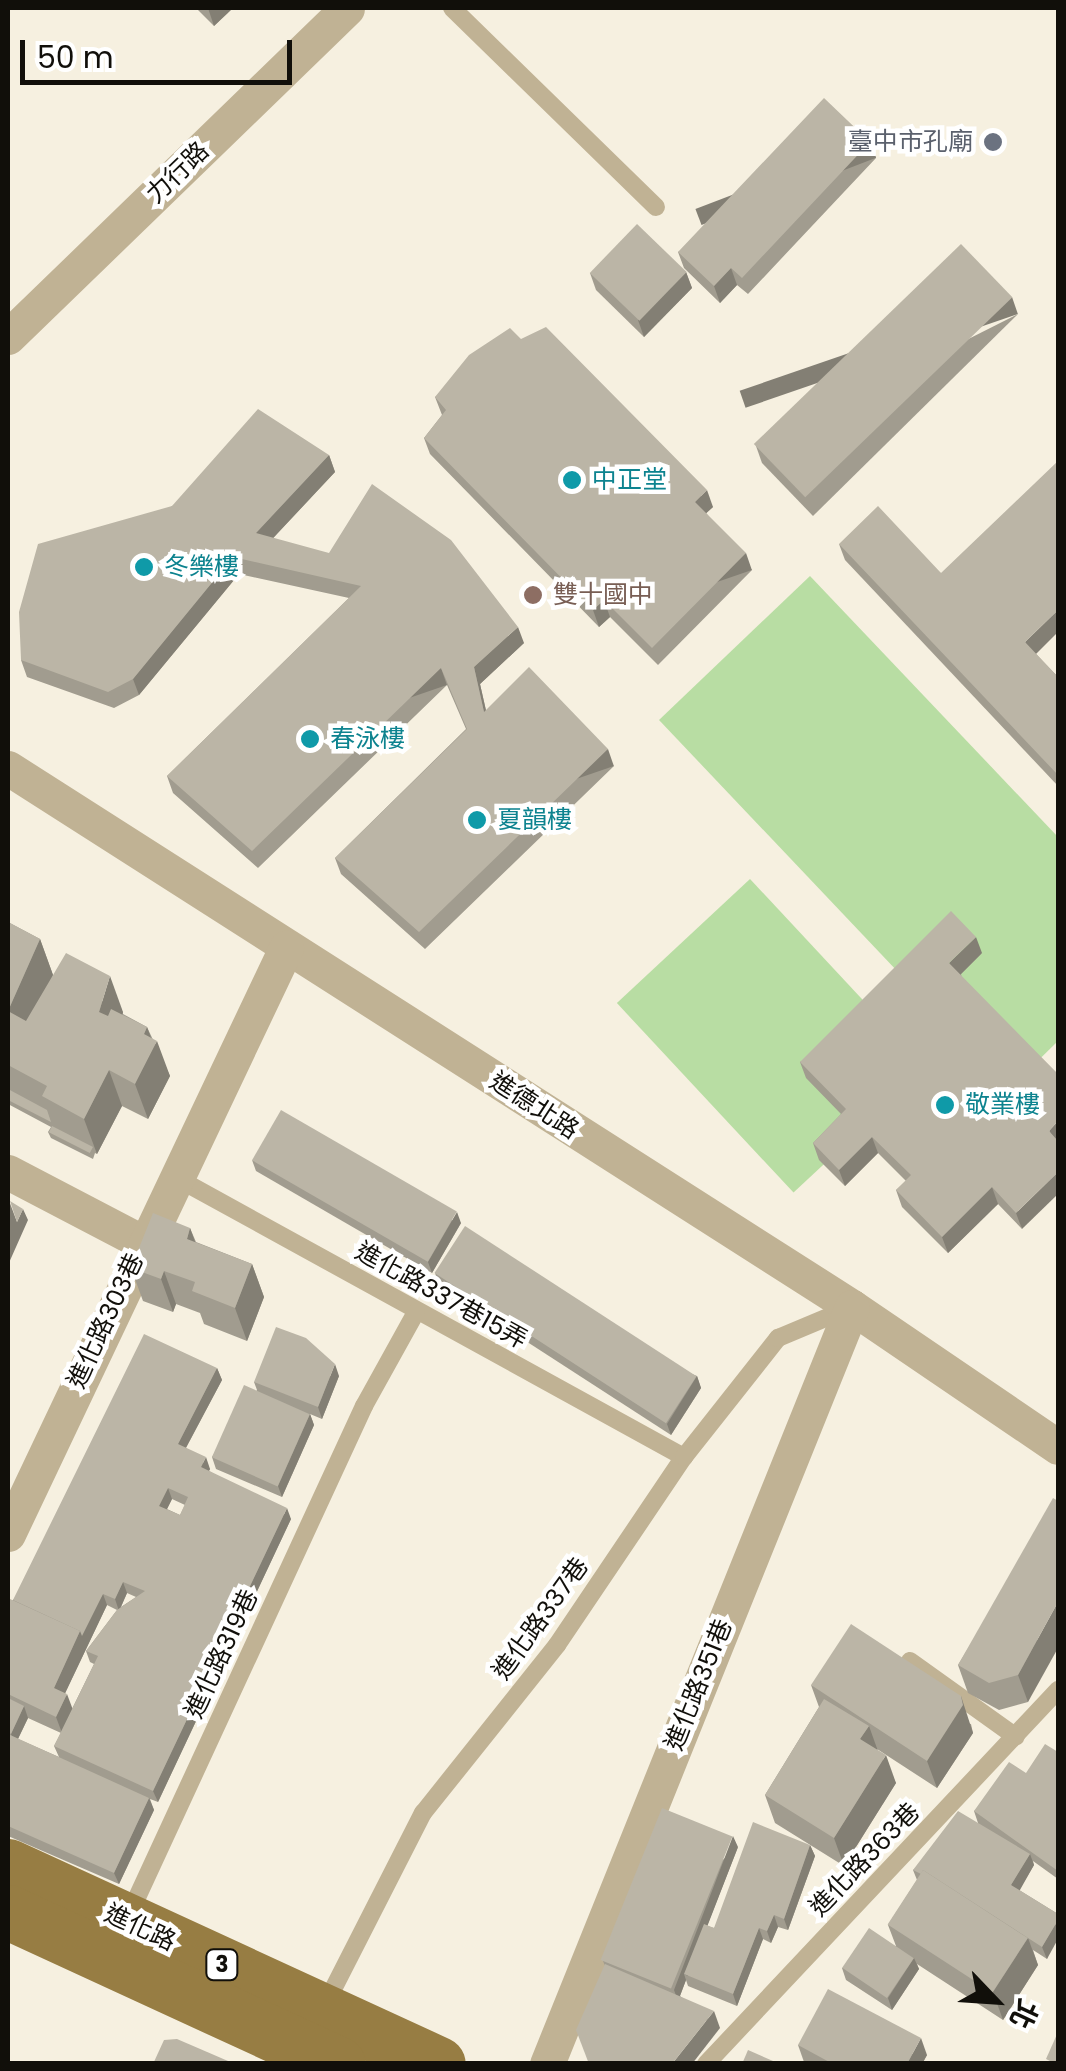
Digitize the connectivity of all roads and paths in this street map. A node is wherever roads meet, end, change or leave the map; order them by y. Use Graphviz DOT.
graph roads {
  1 [pos="347,8"];
  2 [pos="452,8"];
  3 [pos="656,207"];
  4 [pos="8,337"];
  5 [pos="8,768"];
  6 [pos="286,948"];
  7 [pos="8,1172"];
  8 [pos="176,1177"];
  9 [pos="142,1242"];
  10 [pos="852,1307"];
  11 [pos="416,1312"];
  12 [pos="1058,1447"];
  13 [pos="684,1457"];
  14 [pos="8,1534"];
  15 [pos="910,1661"];
  16 [pos="1058,1690"];
  17 [pos="1016,1737"];
  18 [pos="8,1866"];
  19 [pos="8,1912"];
  20 [pos="125,1922"];
  21 [pos="323,2010"];
  22 [pos="405,2057"];
  23 [pos="338,2064"];
  24 [pos="547,2064"];
  25 [pos="706,2064"];
  1 -- 4 [label="street, 力行路"];
  2 -- 3 [label="lane"];
  5 -- 6 [label="street, 進德北路"];
  6 -- 8 [label="street, 進化路303巷"];
  6 -- 10 [label="street, 進德北路"];
  7 -- 9 [label="street"];
  8 -- 9 [label="street, 進化路303巷"];
  8 -- 11 [label="lane, 進化路337巷15弄"];
  9 -- 14 [label="street, 進化路303巷"];
  10 -- 12 [label="street, 進德北路"];
  10 -- 13 [label="lane, 進化路337巷"];
  10 -- 24 [label="street, 進化路351巷"];
  11 -- 13 [label="lane, 進化路337巷15弄"];
  11 -- 20 [label="lane, 進化路319巷"];
  13 -- 21 [label="lane, 進化路337巷"];
  15 -- 17 [label="lane"];
  16 -- 17 [label="lane, 進化路363巷"];
  17 -- 25 [label="lane, 進化路363巷"];
  18 -- 20 [label="main road, 進化路 / 3"];
  19 -- 23 [label="main road, 進化路 / 3"];
  20 -- 21 [label="main road, 進化路 / 3"];
  21 -- 22 [label="main road, 進化路 / 3"];
}
